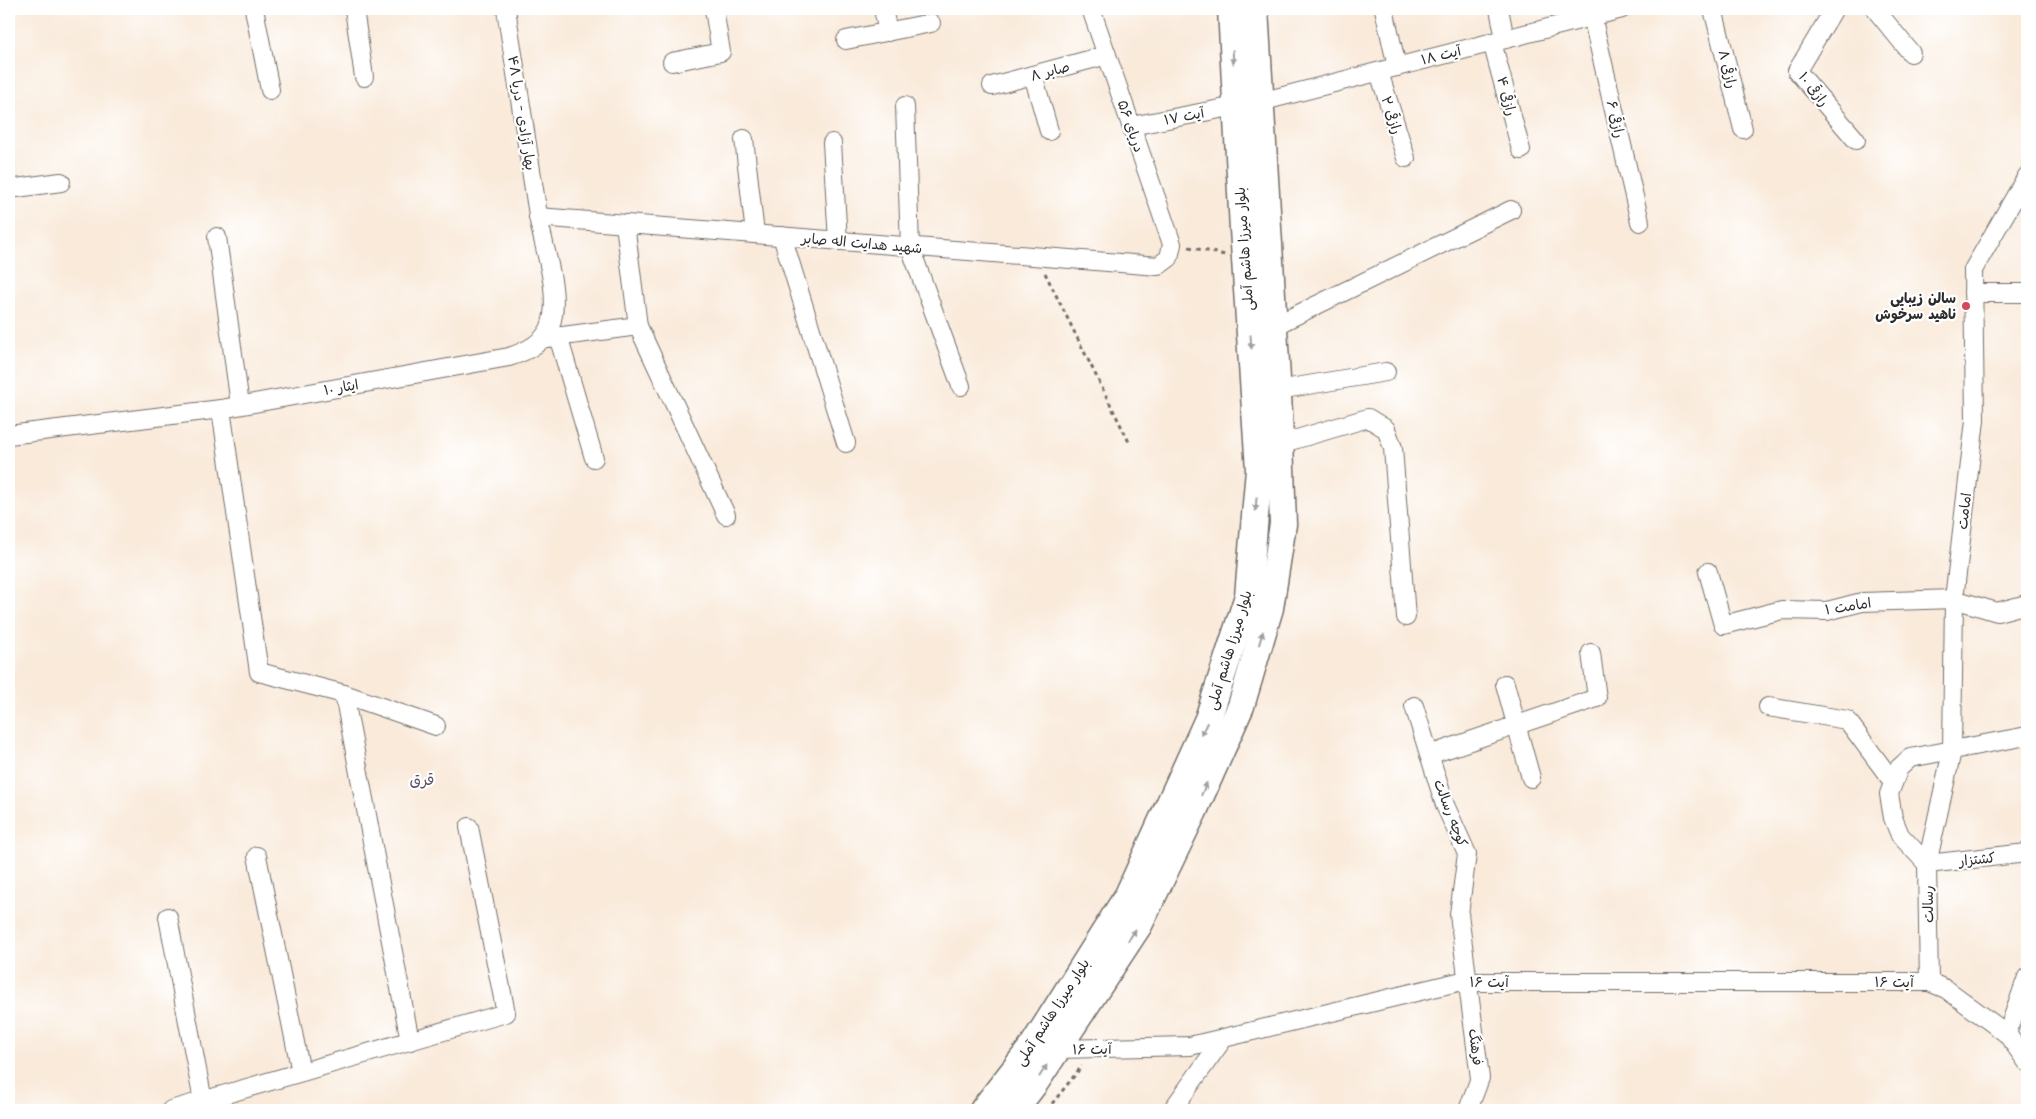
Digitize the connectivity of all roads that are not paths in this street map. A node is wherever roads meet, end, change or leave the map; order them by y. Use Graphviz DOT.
graph roads {
  1 [pos="254,9"];
  2 [pos="354,9"];
  3 [pos="506,9"];
  4 [pos="714,9"];
  5 [pos="883,9"];
  6 [pos="1092,9"];
  7 [pos="1231,9"];
  8 [pos="1255,9"];
  9 [pos="1384,9"];
  10 [pos="1498,9"];
  11 [pos="1713,9"];
  12 [pos="1834,9"];
  13 [pos="1876,9"];
  14 [pos="1616,10"];
  15 [pos="1592,16"];
  16 [pos="931,24"];
  17 [pos="888,32"];
  18 [pos="846,40"];
  19 [pos="1499,41"];
  20 [pos="1911,53"];
  21 [pos="1107,55"];
  22 [pos="672,62"];
  23 [pos="1397,67"];
  24 [pos="1379,72"];
  25 [pos="1033,75"];
  26 [pos="364,77"];
  27 [pos="992,86"];
  28 [pos="270,90"];
  29 [pos="1248,104"];
  30 [pos="905,106"];
  31 [pos="1131,126"];
  32 [pos="1743,129"];
  33 [pos="1050,131"];
  34 [pos="744,140"];
  35 [pos="1856,140"];
  36 [pos="832,143"];
  37 [pos="1521,150"];
  38 [pos="1406,158"];
  39 [pos="2027,176"];
  40 [pos="61,182"];
  41 [pos="9,190"];
  42 [pos="1511,210"];
  43 [pos="538,217"];
  44 [pos="1640,222"];
  45 [pos="625,224"];
  46 [pos="755,234"];
  47 [pos="782,236"];
  48 [pos="217,237"];
  49 [pos="838,241"];
  50 [pos="1172,244"];
  51 [pos="910,247"];
  52 [pos="1260,293"];
  53 [pos="1973,293"];
  54 [pos="2027,293"];
  55 [pos="638,326"];
  56 [pos="1274,326"];
  57 [pos="550,337"];
  58 [pos="1386,372"];
  59 [pos="961,386"];
  60 [pos="1278,390"];
  61 [pos="240,405"];
  62 [pos="221,409"];
  63 [pos="9,435"];
  64 [pos="846,443"];
  65 [pos="1280,444"];
  66 [pos="594,458"];
  67 [pos="726,515"];
  68 [pos="1708,572"];
  69 [pos="1954,599"];
  70 [pos="2027,604"];
  71 [pos="1406,617"];
  72 [pos="1590,654"];
  73 [pos="1505,684"];
  74 [pos="344,694"];
  75 [pos="1414,706"];
  76 [pos="1768,707"];
  77 [pos="1516,725"];
  78 [pos="436,726"];
  79 [pos="2027,736"];
  80 [pos="1952,751"];
  81 [pos="1429,755"];
  82 [pos="1531,778"];
  83 [pos="1893,782"];
  84 [pos="469,827"];
  85 [pos="2027,853"];
  86 [pos="257,856"];
  87 [pos="1927,864"];
  88 [pos="168,918"];
  89 [pos="2027,977"];
  90 [pos="1468,982"];
  91 [pos="1929,982"];
  92 [pos="2007,1034"];
  93 [pos="1223,1039"];
  94 [pos="410,1041"];
  95 [pos="1057,1049"];
  96 [pos="2027,1062"];
  97 [pos="301,1072"];
  98 [pos="203,1101"];
  99 [pos="171,1110"];
  100 [pos="983,1110"];
  101 [pos="1014,1110"];
  102 [pos="1172,1110"];
  103 [pos="1468,1110"];
  1 -- 28 [label="street"];
  2 -- 26 [label="street"];
  3 -- 43 [label="street, بهار آزادی - دریا ۴۸"];
  4 -- 22 [label="street"];
  5 -- 17 [label="street"];
  6 -- 21 [label="street, دریای ۵۶"];
  7 -- 29 [label="main road, بلوار میرزا هاشم آملی, one-way"];
  8 -- 29 [label="main road, بلوار میرزا هاشم آملی"];
  9 -- 23 [label="street"];
  10 -- 19 [label="street, رازقی ۴"];
  11 -- 32 [label="street, رازقی ۸"];
  12 -- 35 [label="street, رازقی ۱۰"];
  13 -- 20 [label="street"];
  14 -- 15 [label="street, آیت ۱۸"];
  15 -- 19 [label="street, آیت ۱۸"];
  15 -- 44 [label="street, رازقی ۶"];
  16 -- 17 [label="street"];
  17 -- 18 [label="street"];
  19 -- 23 [label="street, آیت ۱۸"];
  19 -- 37 [label="street, رازقی ۴"];
  21 -- 25 [label="street, صابر ۸"];
  21 -- 31 [label="street, دریای ۵۶"];
  23 -- 24 [label="street, آیت ۱۸"];
  24 -- 29 [label="street, آیت ۱۸"];
  24 -- 38 [label="street, رازقی ۲"];
  25 -- 27 [label="street, صابر ۸"];
  25 -- 33 [label="street"];
  29 -- 31 [label="street, آیت ۱۷"];
  29 -- 52 [label="main road, بلوار میرزا هاشم آملی"];
  30 -- 51 [label="street"];
  31 -- 50 [label="street, دریای ۵۶"];
  34 -- 46 [label="street"];
  36 -- 49 [label="street"];
  39 -- 53 [label="street, امامت"];
  40 -- 41 [label="street"];
  42 -- 56 [label="street"];
  43 -- 45 [label="street, شهید هدایت اله صابر"];
  43 -- 57 [label="street, ایثار ۱۰"];
  45 -- 46 [label="street, شهید هدایت اله صابر"];
  45 -- 55 [label="street"];
  46 -- 47 [label="street, شهید هدایت اله صابر"];
  47 -- 49 [label="street, شهید هدایت اله صابر"];
  47 -- 64 [label="street"];
  48 -- 61 [label="street"];
  49 -- 51 [label="street, شهید هدایت اله صابر"];
  50 -- 51 [label="street, شهید هدایت اله صابر"];
  51 -- 59 [label="street"];
  52 -- 56 [label="main road, بلوار میرزا هاشم آملی"];
  52 -- 100 [label="main road, بلوار میرزا هاشم آملی, one-way"];
  53 -- 54 [label="street"];
  53 -- 69 [label="street, امامت"];
  55 -- 57 [label="street"];
  55 -- 67 [label="street"];
  56 -- 60 [label="main road, بلوار میرزا هاشم آملی"];
  57 -- 61 [label="street, ایثار ۱۰"];
  57 -- 66 [label="street"];
  58 -- 60 [label="street"];
  60 -- 65 [label="main road, بلوار میرزا هاشم آملی"];
  61 -- 62 [label="street, ایثار ۱۰"];
  62 -- 63 [label="street, ایثار ۱۰"];
  62 -- 74 [label="street"];
  65 -- 71 [label="street"];
  95 -- 65 [label="main road, بلوار میرزا هاشم آملی, one-way"];
  68 -- 69 [label="street, امامت ۱"];
  69 -- 70 [label="street, امامت ۱"];
  69 -- 80 [label="street, امامت"];
  72 -- 77 [label="street"];
  73 -- 77 [label="street"];
  74 -- 78 [label="street"];
  74 -- 94 [label="street"];
  75 -- 81 [label="street, کوچه رسالت"];
  76 -- 83 [label="street"];
  77 -- 81 [label="street"];
  77 -- 82 [label="street"];
  79 -- 80 [label="street"];
  80 -- 83 [label="street"];
  80 -- 87 [label="street, رسالت"];
  81 -- 90 [label="street, کوچه رسالت"];
  83 -- 87 [label="street"];
  84 -- 94 [label="street"];
  85 -- 87 [label="street, کشتزار"];
  86 -- 97 [label="street"];
  87 -- 91 [label="street, رسالت"];
  88 -- 98 [label="street"];
  89 -- 92 [label="street"];
  90 -- 91 [label="street, آیت ۱۶"];
  90 -- 93 [label="street, آیت ۱۶"];
  90 -- 103 [label="street, فرهنگ"];
  91 -- 92 [label="street"];
  92 -- 96 [label="street"];
  93 -- 95 [label="street, آیت ۱۶"];
  93 -- 102 [label="street"];
  94 -- 97 [label="street"];
  101 -- 95 [label="main road, بلوار میرزا هاشم آملی, one-way"];
  97 -- 98 [label="street"];
  98 -- 99 [label="street"];
}
